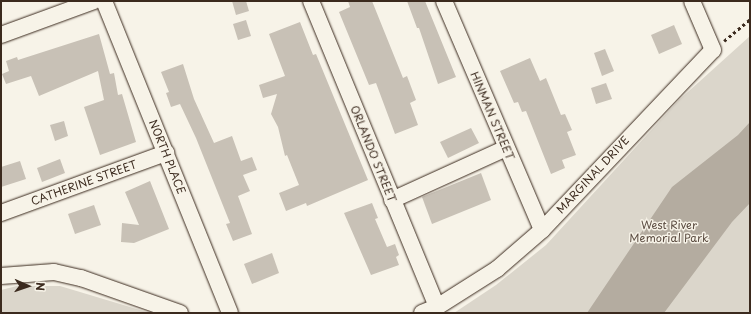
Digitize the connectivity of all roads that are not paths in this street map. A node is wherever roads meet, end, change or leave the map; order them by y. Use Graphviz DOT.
graph roads {
  1 [pos="94,1"];
  2 [pos="104,1"];
  3 [pos="310,1"];
  4 [pos="444,1"];
  5 [pos="692,1"];
  6 [pos="1,35"];
  7 [pos="506,148"];
  8 [pos="166,153"];
  9 [pos="392,200"];
  10 [pos="1,213"];
  11 [pos="542,230"];
  12 [pos="1,276"];
  13 [pos="429,310"];
  14 [pos="180,313"];
  15 [pos="230,313"];
  1 -- 6 [label="street"];
  2 -- 8 [label="street, NORTH PLACE"];
  3 -- 9 [label="street, ORLANDO STREET"];
  4 -- 7 [label="street, HINMAN STREET"];
  5 -- 11 [label="street, MARGINAL DRIVE"];
  7 -- 9 [label="street"];
  7 -- 11 [label="street, HINMAN STREET"];
  8 -- 10 [label="street, CATHERINE STREET"];
  8 -- 15 [label="street, NORTH PLACE"];
  9 -- 13 [label="street, ORLANDO STREET"];
  11 -- 13 [label="street, MARGINAL DRIVE"];
  12 -- 14 [label="street"];
}
